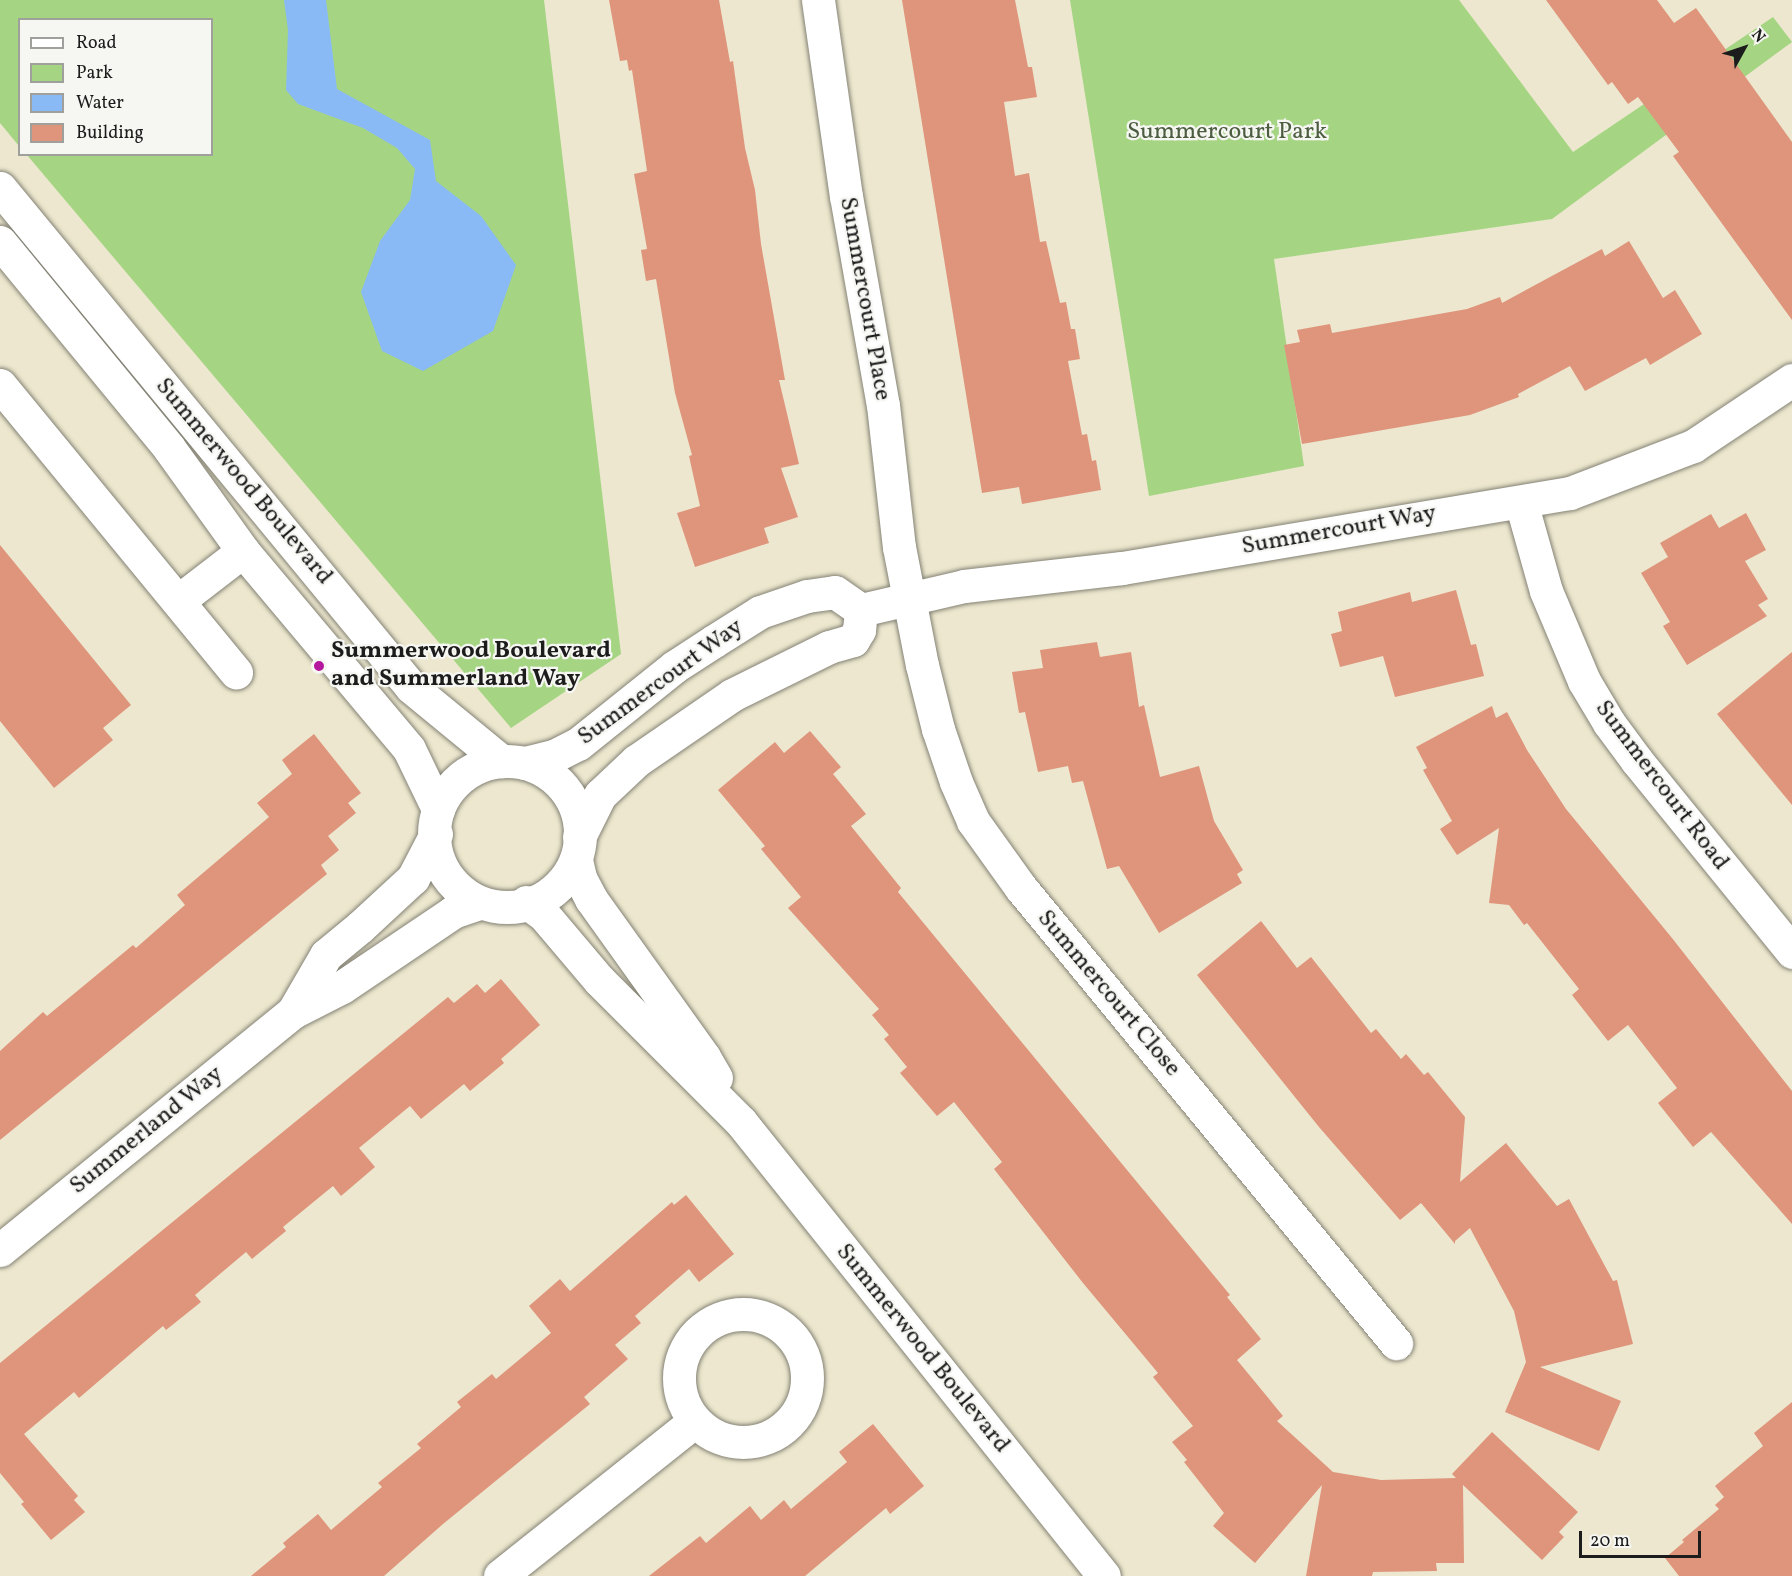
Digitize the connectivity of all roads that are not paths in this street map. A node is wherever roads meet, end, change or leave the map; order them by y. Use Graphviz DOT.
graph roads {
  1 [pos="818,0"];
  2 [pos="0,188"];
  3 [pos="0,242"];
  4 [pos="1792,380"];
  5 [pos="0,385"];
  6 [pos="1521,502"];
  7 [pos="243,551"];
  8 [pos="909,599"];
  9 [pos="178,601"];
  10 [pos="861,610"];
  11 [pos="236,672"];
  12 [pos="513,762"];
  13 [pos="437,821"];
  14 [pos="578,848"];
  15 [pos="526,902"];
  16 [pos="479,903"];
  17 [pos="1792,952"];
  18 [pos="293,1012"];
  19 [pos="741,1122"];
  20 [pos="0,1250"];
  21 [pos="1396,1342"];
  22 [pos="695,1421"];
  23 [pos="500,1576"];
  24 [pos="1104,1576"];
  1 -- 8 [label="street, Summercourt Place"];
  2 -- 12 [label="street, Summerwood Boulevard"];
  3 -- 7 [label="street, Summerwood Boulevard"];
  4 -- 6 [label="street, Summercourt Way"];
  5 -- 9 [label="street"];
  6 -- 8 [label="street, Summercourt Way"];
  6 -- 17 [label="street, Summercourt Road"];
  7 -- 9 [label="street, Summerwood Boulevard"];
  7 -- 13 [label="street, Summerwood Boulevard"];
  8 -- 10 [label="street, Summercourt Way"];
  8 -- 21 [label="street, Summercourt Close"];
  9 -- 11 [label="street"];
  10 -- 12 [label="street, Summercourt Way"];
  10 -- 14 [label="street, Summercourt Way"];
  12 -- 13 [label="street"];
  12 -- 14 [label="street"];
  13 -- 16 [label="street"];
  13 -- 18 [label="street, Summerland Way"];
  14 -- 15 [label="street"];
  14 -- 19 [label="street, Summerwood Boulevard"];
  15 -- 16 [label="street"];
  15 -- 19 [label="street, Summerwood Boulevard"];
  16 -- 18 [label="street, Summerland Way"];
  18 -- 20 [label="street, Summerland Way"];
  19 -- 24 [label="street, Summerwood Boulevard"];
  22 -- 23 [label="street"];
}
